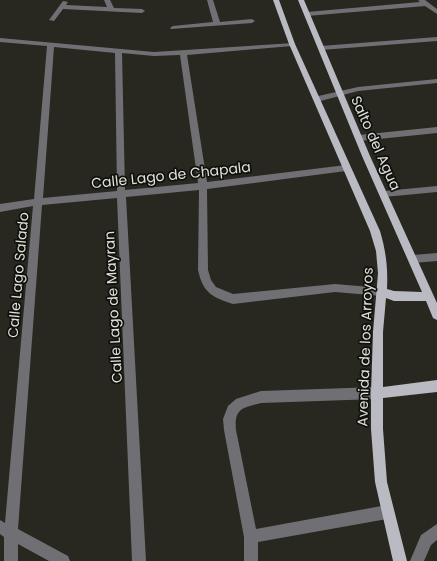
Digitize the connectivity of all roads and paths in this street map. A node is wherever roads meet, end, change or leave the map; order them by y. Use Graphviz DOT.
graph roads {
  1 [pos="66,0"];
  2 [pos="106,0"];
  3 [pos="210,0"];
  4 [pos="276,0"];
  5 [pos="301,0"];
  6 [pos="423,2"];
  7 [pos="62,7"];
  8 [pos="111,9"];
  9 [pos="142,11"];
  10 [pos="437,12"];
  11 [pos="307,14"];
  12 [pos="52,20"];
  13 [pos="252,21"];
  14 [pos="217,24"];
  15 [pos="173,28"];
  16 [pos="437,39"];
  17 [pos="0,40"];
  18 [pos="51,44"];
  19 [pos="292,44"];
  20 [pos="321,48"];
  21 [pos="118,51"];
  22 [pos="183,53"];
  23 [pos="437,81"];
  24 [pos="340,93"];
  25 [pos="317,99"];
  26 [pos="437,130"];
  27 [pos="359,138"];
  28 [pos="346,168"];
  29 [pos="203,186"];
  30 [pos="437,189"];
  31 [pos="121,194"];
  32 [pos="384,194"];
  33 [pos="38,202"];
  34 [pos="0,208"];
  35 [pos="437,257"];
  36 [pos="413,259"];
  37 [pos="382,292"];
  38 [pos="429,297"];
  39 [pos="437,315"];
  40 [pos="437,386"];
  41 [pos="376,393"];
  42 [pos="386,512"];
  43 [pos="6,529"];
  44 [pos="437,531"];
  45 [pos="251,537"];
  46 [pos="11,561"];
  47 [pos="63,561"];
  48 [pos="139,561"];
  49 [pos="251,561"];
  50 [pos="400,561"];
  51 [pos="417,561"];
  1 -- 7 [label="street"];
  2 -- 8 [label="street"];
  3 -- 14 [label="street"];
  4 -- 19 [label="main road"];
  5 -- 11 [label="main road, Salto del Agua"];
  6 -- 10 [label="street"];
  6 -- 11 [label="street"];
  7 -- 8 [label="street"];
  7 -- 12 [label="street"];
  8 -- 9 [label="street"];
  11 -- 20 [label="main road, Salto del Agua"];
  13 -- 14 [label="street"];
  14 -- 15 [label="street"];
  16 -- 20 [label="street"];
  17 -- 18 [label="street"];
  18 -- 21 [label="street"];
  18 -- 33 [label="street, Calle Lago Salado"];
  19 -- 22 [label="street"];
  19 -- 25 [label="main road"];
  20 -- 24 [label="main road, Salto del Agua"];
  21 -- 22 [label="street"];
  21 -- 31 [label="street, Calle Lago de Mayran"];
  22 -- 29 [label="street"];
  23 -- 24 [label="street"];
  24 -- 25 [label="street"];
  24 -- 27 [label="main road, Salto del Agua"];
  25 -- 28 [label="main road"];
  26 -- 27 [label="street"];
  27 -- 32 [label="main road, Salto del Agua"];
  28 -- 29 [label="street, Calle Lago de Chapala"];
  28 -- 37 [label="main road, Avenida de los Arroyos"];
  29 -- 31 [label="street, Calle Lago de Chapala"];
  29 -- 37 [label="street"];
  30 -- 32 [label="street"];
  31 -- 33 [label="street, Calle Lago de Chapala"];
  31 -- 48 [label="street, Calle Lago de Mayran"];
  32 -- 36 [label="main road, Salto del Agua"];
  33 -- 34 [label="street, Calle Lago de Chapala"];
  33 -- 43 [label="street, Calle Lago Salado"];
  35 -- 36 [label="street"];
  36 -- 38 [label="main road, Salto del Agua"];
  37 -- 38 [label="main road"];
  37 -- 41 [label="main road, Avenida de los Arroyos"];
  38 -- 39 [label="main road, Salto del Agua"];
  40 -- 41 [label="main road"];
  41 -- 42 [label="main road, Avenida de los Arroyos"];
  41 -- 45 [label="street"];
  42 -- 45 [label="street"];
  42 -- 50 [label="main road, Avenida de los Arroyos"];
  43 -- 46 [label="street, Calle Lago Salado"];
  43 -- 47 [label="street"];
  44 -- 51 [label="street"];
  45 -- 49 [label="street"];
}
